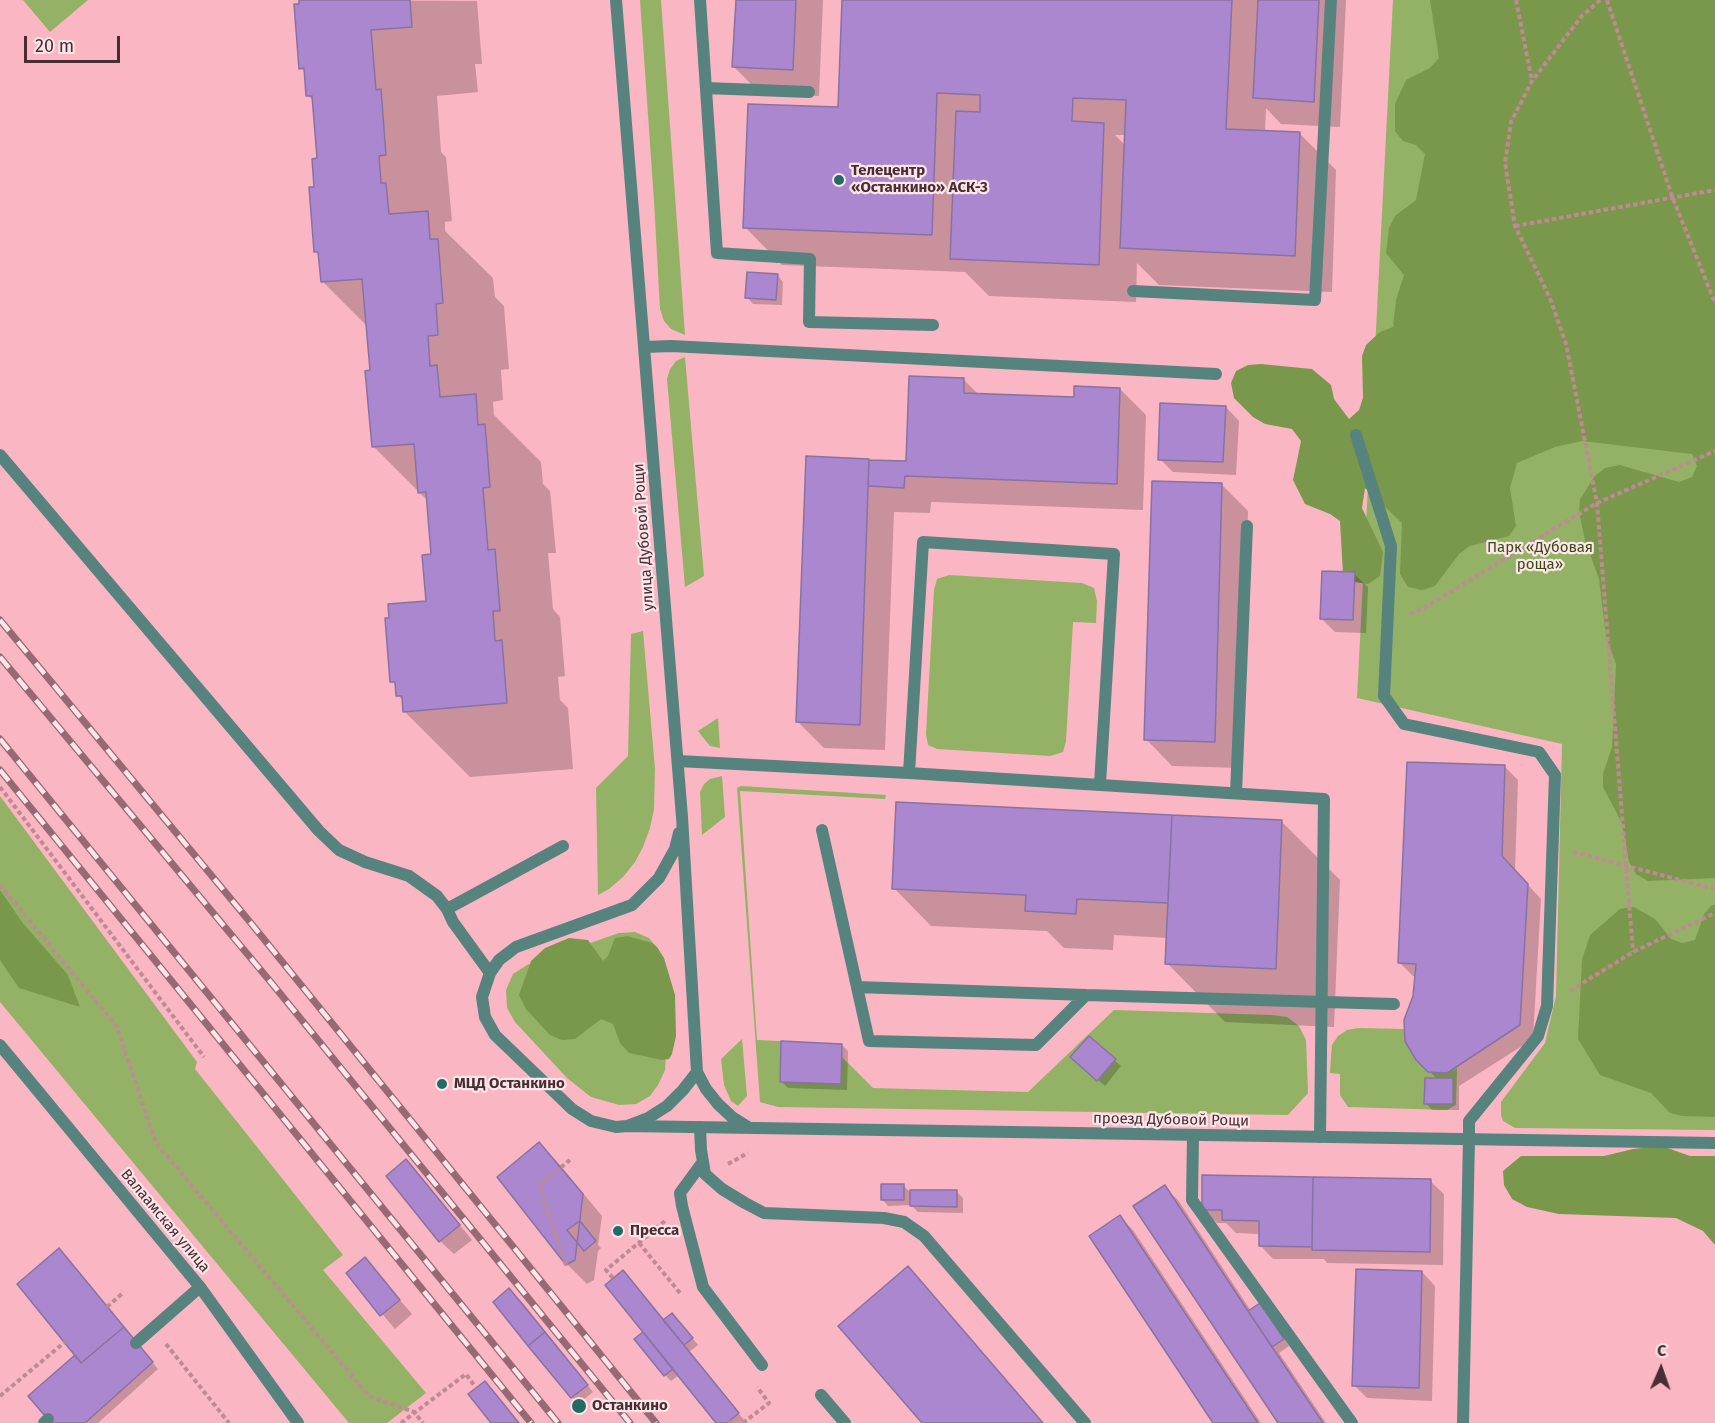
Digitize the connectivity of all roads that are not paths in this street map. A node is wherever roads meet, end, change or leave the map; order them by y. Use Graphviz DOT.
graph roads {
  1 [pos="616,0"];
  2 [pos="700,0"];
  3 [pos="1331,0"];
  4 [pos="706,88"];
  5 [pos="809,92"];
  6 [pos="1132,291"];
  7 [pos="933,325"];
  8 [pos="645,347"];
  9 [pos="1216,374"];
  10 [pos="1356,435"];
  11 [pos="0,455"];
  12 [pos="1247,526"];
  13 [pos="678,761"];
  14 [pos="909,773"];
  15 [pos="1100,784"];
  16 [pos="1236,794"];
  17 [pos="682,817"];
  18 [pos="822,830"];
  19 [pos="563,846"];
  20 [pos="447,909"];
  21 [pos="490,973"];
  22 [pos="857,987"];
  23 [pos="1086,995"];
  24 [pos="1320,1001"];
  25 [pos="1394,1004"];
  26 [pos="0,1045"];
  27 [pos="697,1072"];
  28 [pos="627,1126"];
  29 [pos="700,1127"];
  30 [pos="748,1127"];
  31 [pos="1193,1135"];
  32 [pos="1320,1137"];
  33 [pos="1469,1139"];
  34 [pos="1715,1143"];
  35 [pos="702,1163"];
  36 [pos="200,1287"];
  37 [pos="136,1343"];
  38 [pos="762,1365"];
  39 [pos="821,1395"];
  40 [pos="298,1423"];
  41 [pos="845,1423"];
  42 [pos="1085,1423"];
  43 [pos="1352,1423"];
  44 [pos="1463,1423"];
  1 -- 8 [label="street, улица Дубовой Рощи"];
  2 -- 4 [label="street"];
  3 -- 6 [label="street"];
  4 -- 5 [label="street"];
  4 -- 7 [label="street"];
  8 -- 9 [label="street"];
  8 -- 13 [label="street, улица Дубовой Рощи"];
  10 -- 33 [label="street"];
  11 -- 20 [label="street"];
  12 -- 16 [label="street"];
  13 -- 14 [label="street"];
  13 -- 17 [label="street, улица Дубовой Рощи"];
  14 -- 15 [label="street"];
  14 -- 15 [label="street"];
  15 -- 16 [label="street"];
  16 -- 24 [label="street"];
  17 -- 21 [label="street"];
  17 -- 27 [label="street, улица Дубовой Рощи"];
  18 -- 22 [label="street"];
  19 -- 20 [label="street"];
  20 -- 21 [label="street"];
  21 -- 28 [label="street, проезд Дубовой Рощи"];
  22 -- 23 [label="street"];
  22 -- 23 [label="street"];
  23 -- 24 [label="street"];
  24 -- 25 [label="street"];
  24 -- 32 [label="street"];
  26 -- 36 [label="street, Валаамская улица"];
  27 -- 28 [label="street"];
  27 -- 30 [label="street"];
  28 -- 29 [label="street, проезд Дубовой Рощи"];
  29 -- 30 [label="street, проезд Дубовой Рощи"];
  29 -- 35 [label="street"];
  30 -- 31 [label="street, проезд Дубовой Рощи"];
  31 -- 32 [label="street, проезд Дубовой Рощи"];
  31 -- 43 [label="street"];
  32 -- 33 [label="street, проезд Дубовой Рощи"];
  33 -- 34 [label="street, проезд Дубовой Рощи"];
  33 -- 44 [label="street"];
  35 -- 38 [label="street"];
  35 -- 42 [label="street"];
  36 -- 37 [label="street"];
  36 -- 40 [label="street, Валаамская улица"];
  39 -- 41 [label="street"];
}
